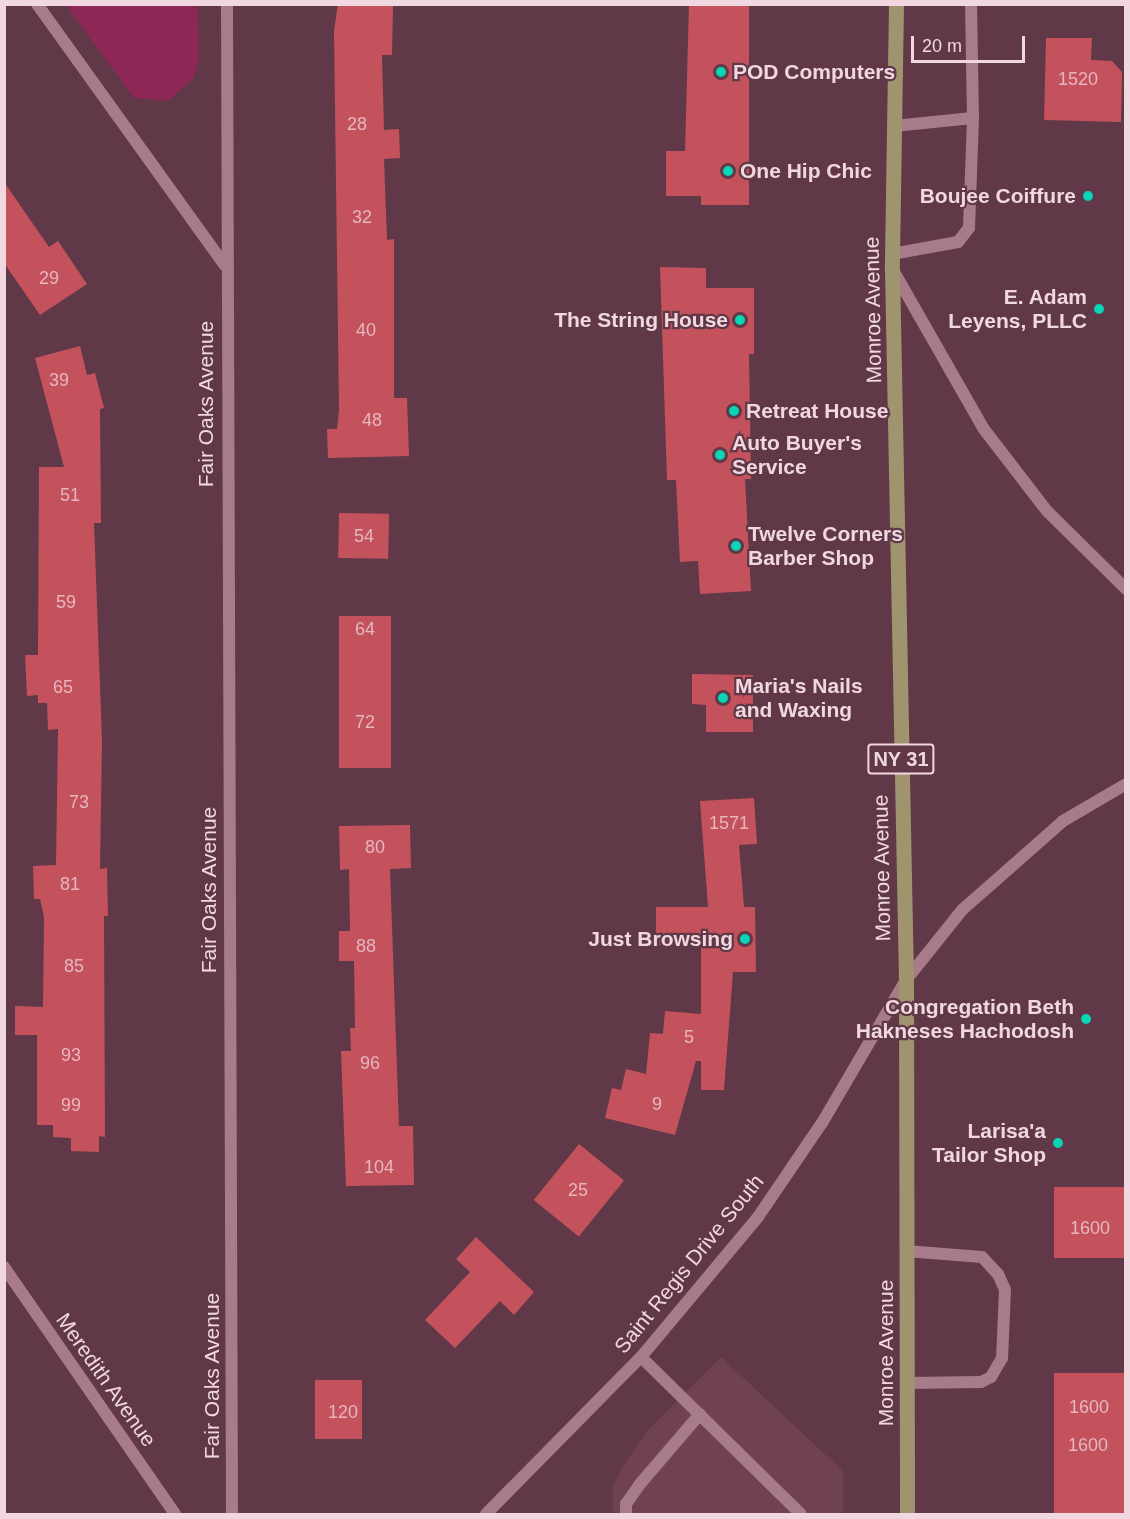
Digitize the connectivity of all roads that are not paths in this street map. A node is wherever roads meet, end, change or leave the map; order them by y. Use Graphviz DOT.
graph roads {
  1 [pos="37,4"];
  2 [pos="227,4"];
  3 [pos="896,4"];
  4 [pos="971,4"];
  5 [pos="973,118"];
  6 [pos="894,126"];
  7 [pos="892,261"];
  8 [pos="225,266"];
  9 [pos="1125,590"];
  10 [pos="1125,784"];
  11 [pos="906,980"];
  12 [pos="906,1251"];
  13 [pos="4,1267"];
  14 [pos="640,1357"];
  15 [pos="907,1383"];
  16 [pos="700,1414"];
  17 [pos="175,1515"];
  18 [pos="232,1515"];
  19 [pos="486,1515"];
  20 [pos="627,1515"];
  21 [pos="801,1515"];
  22 [pos="907,1515"];
  1 -- 8 [label="street"];
  2 -- 8 [label="street, Fair Oaks Avenue"];
  3 -- 6 [label="main road, Monroe Avenue / NY 31"];
  4 -- 5 [label="street"];
  5 -- 6 [label="street"];
  5 -- 7 [label="street"];
  6 -- 7 [label="main road, Monroe Avenue / NY 31"];
  7 -- 9 [label="street"];
  7 -- 11 [label="main road, Monroe Avenue / NY 31"];
  8 -- 18 [label="street, Fair Oaks Avenue"];
  10 -- 11 [label="street, Saint Regis Drive South"];
  11 -- 12 [label="main road, Monroe Avenue / NY 31"];
  11 -- 14 [label="street, Saint Regis Drive South"];
  12 -- 15 [label="main road, Monroe Avenue / NY 31"];
  12 -- 15 [label="street"];
  13 -- 17 [label="street, Meredith Avenue"];
  14 -- 16 [label="street"];
  14 -- 19 [label="street, Saint Regis Drive South"];
  15 -- 22 [label="main road, Monroe Avenue / NY 31"];
  16 -- 20 [label="street"];
  16 -- 21 [label="street"];
}
